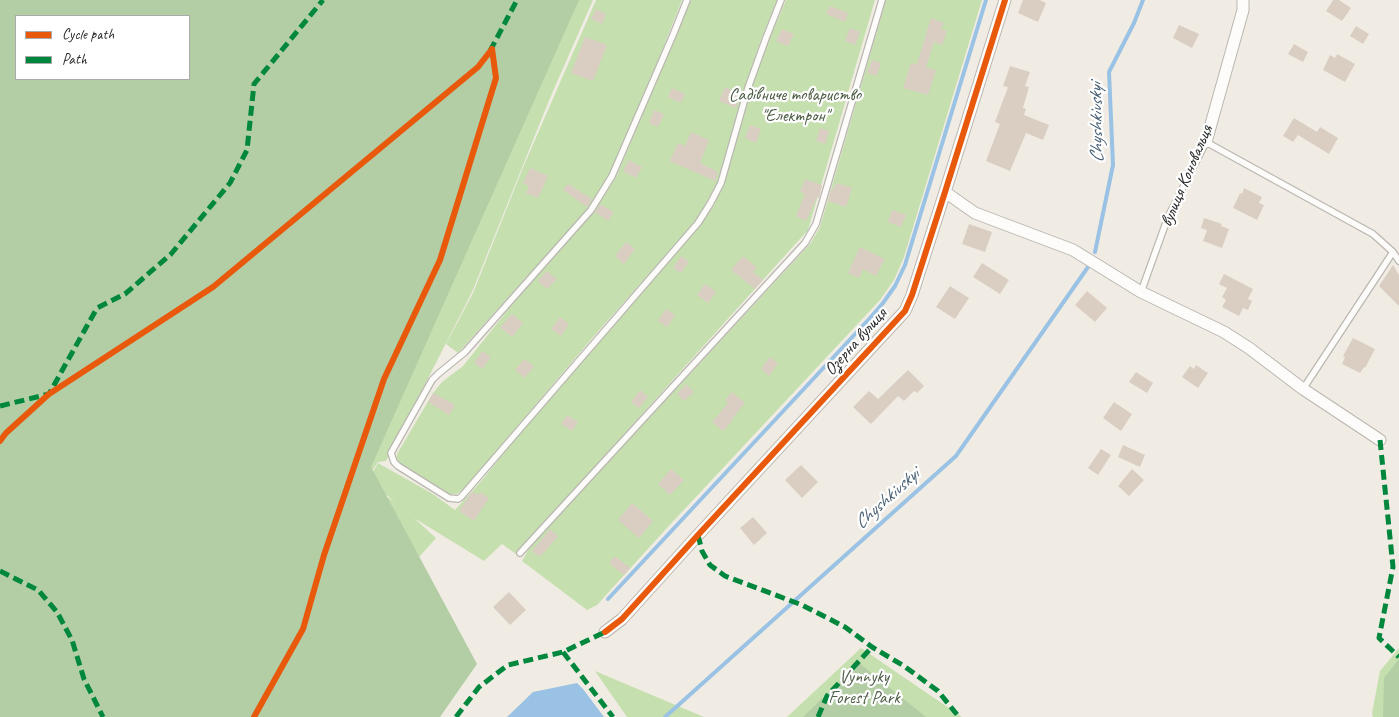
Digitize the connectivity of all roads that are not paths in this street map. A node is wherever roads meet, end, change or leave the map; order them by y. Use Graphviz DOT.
graph roads {
  1 [pos="687,0"];
  2 [pos="781,0"];
  3 [pos="882,0"];
  4 [pos="1004,0"];
  5 [pos="1243,0"];
  6 [pos="1206,142"];
  7 [pos="945,192"];
  8 [pos="1393,252"];
  9 [pos="1399,261"];
  10 [pos="1142,292"];
  11 [pos="1303,389"];
  12 [pos="1380,440"];
  13 [pos="520,553"];
  14 [pos="606,632"];
  1 -- 2 [label="lane"];
  3 -- 13 [label="lane"];
  4 -- 7 [label="street, Озерна вулиця"];
  5 -- 6 [label="street, вулиця Коновальця"];
  6 -- 8 [label="lane"];
  6 -- 10 [label="lane, вулиця Коновальця"];
  7 -- 10 [label="street"];
  7 -- 14 [label="street, Озерна вулиця"];
  8 -- 9 [label="lane"];
  8 -- 11 [label="lane"];
  10 -- 11 [label="street"];
  11 -- 12 [label="street"];
}
